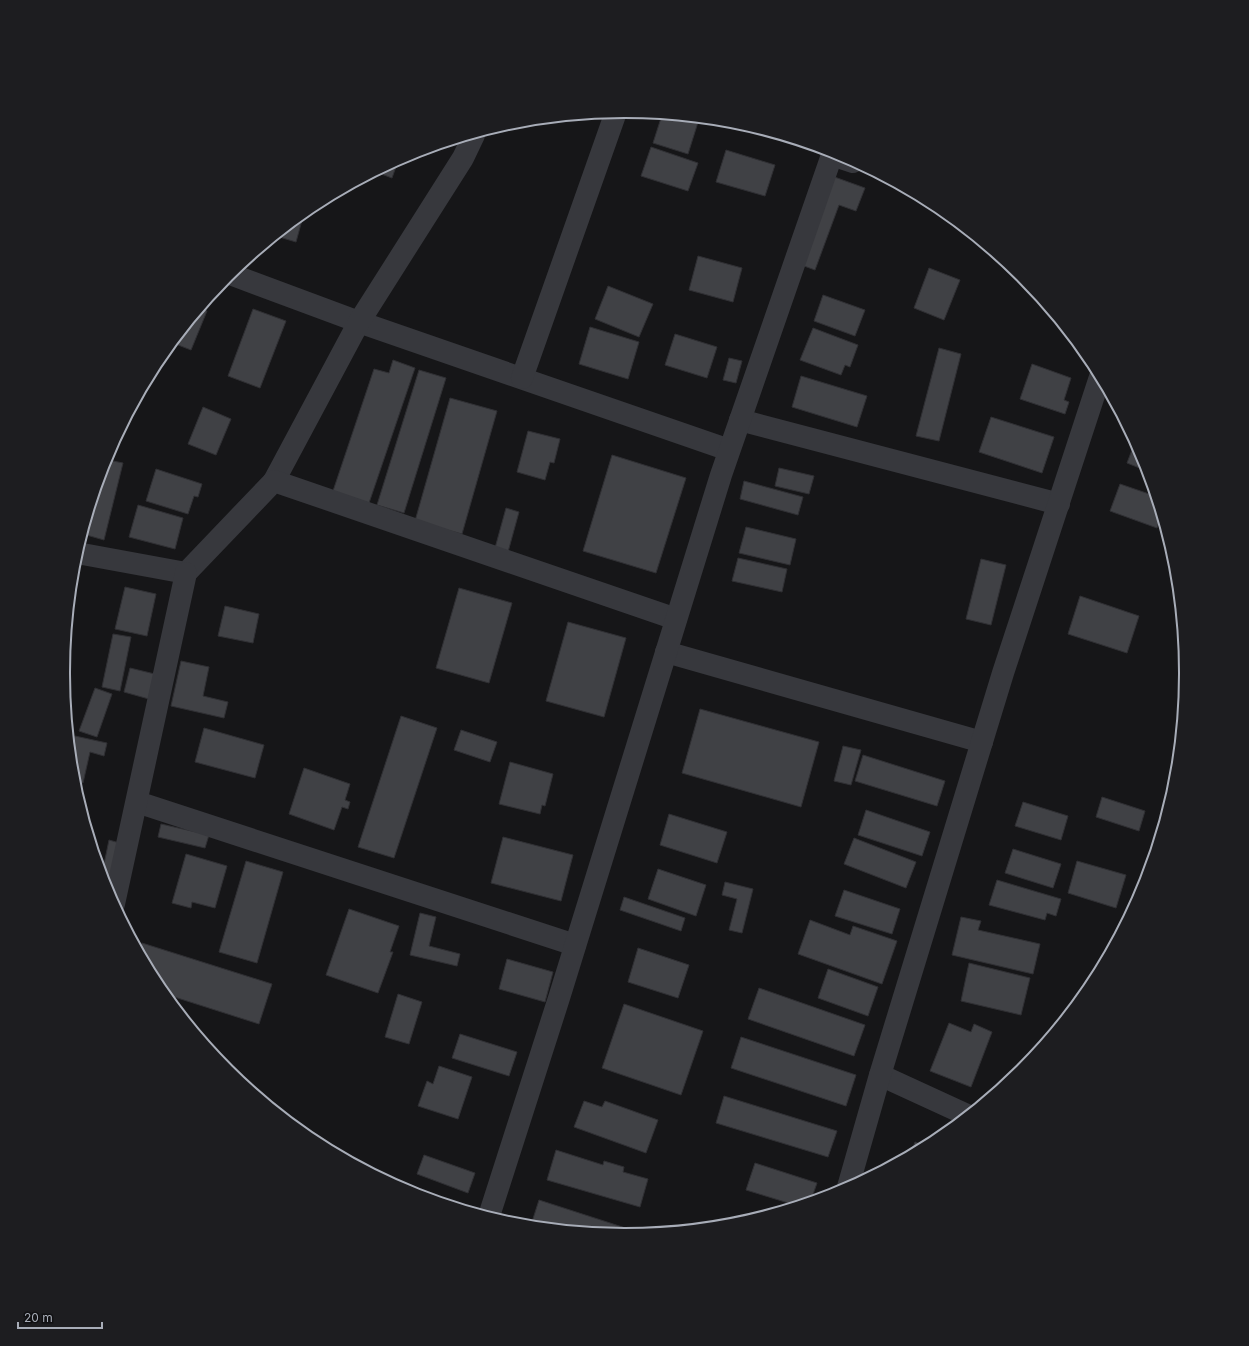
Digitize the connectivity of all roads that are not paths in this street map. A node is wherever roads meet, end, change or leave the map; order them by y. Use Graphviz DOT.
graph roads {
  1 [pos="614,119"];
  2 [pos="472,140"];
  3 [pos="831,159"];
  4 [pos="237,277"];
  5 [pos="359,322"];
  6 [pos="522,378"];
  7 [pos="1098,384"];
  8 [pos="740,420"];
  9 [pos="729,450"];
  10 [pos="274,481"];
  11 [pos="1059,504"];
  12 [pos="84,553"];
  13 [pos="186,572"];
  14 [pos="676,619"];
  15 [pos="666,652"];
  16 [pos="982,742"];
  17 [pos="136,802"];
  18 [pos="116,894"];
  19 [pos="575,945"];
  20 [pos="880,1075"];
  21 [pos="962,1113"];
  22 [pos="850,1179"];
  23 [pos="491,1211"];
  1 -- 6 [label="street"];
  2 -- 5 [label="street"];
  3 -- 8 [label="street"];
  4 -- 5 [label="street"];
  5 -- 6 [label="street"];
  5 -- 10 [label="street"];
  6 -- 9 [label="street"];
  7 -- 11 [label="street"];
  8 -- 9 [label="street"];
  8 -- 11 [label="street"];
  9 -- 14 [label="street"];
  10 -- 13 [label="street"];
  10 -- 14 [label="street"];
  11 -- 16 [label="street"];
  12 -- 13 [label="street"];
  13 -- 17 [label="street"];
  14 -- 15 [label="street"];
  15 -- 16 [label="street"];
  15 -- 19 [label="street"];
  16 -- 20 [label="street"];
  17 -- 18 [label="street"];
  17 -- 19 [label="street"];
  19 -- 23 [label="street"];
  20 -- 21 [label="street"];
  20 -- 22 [label="street"];
}
